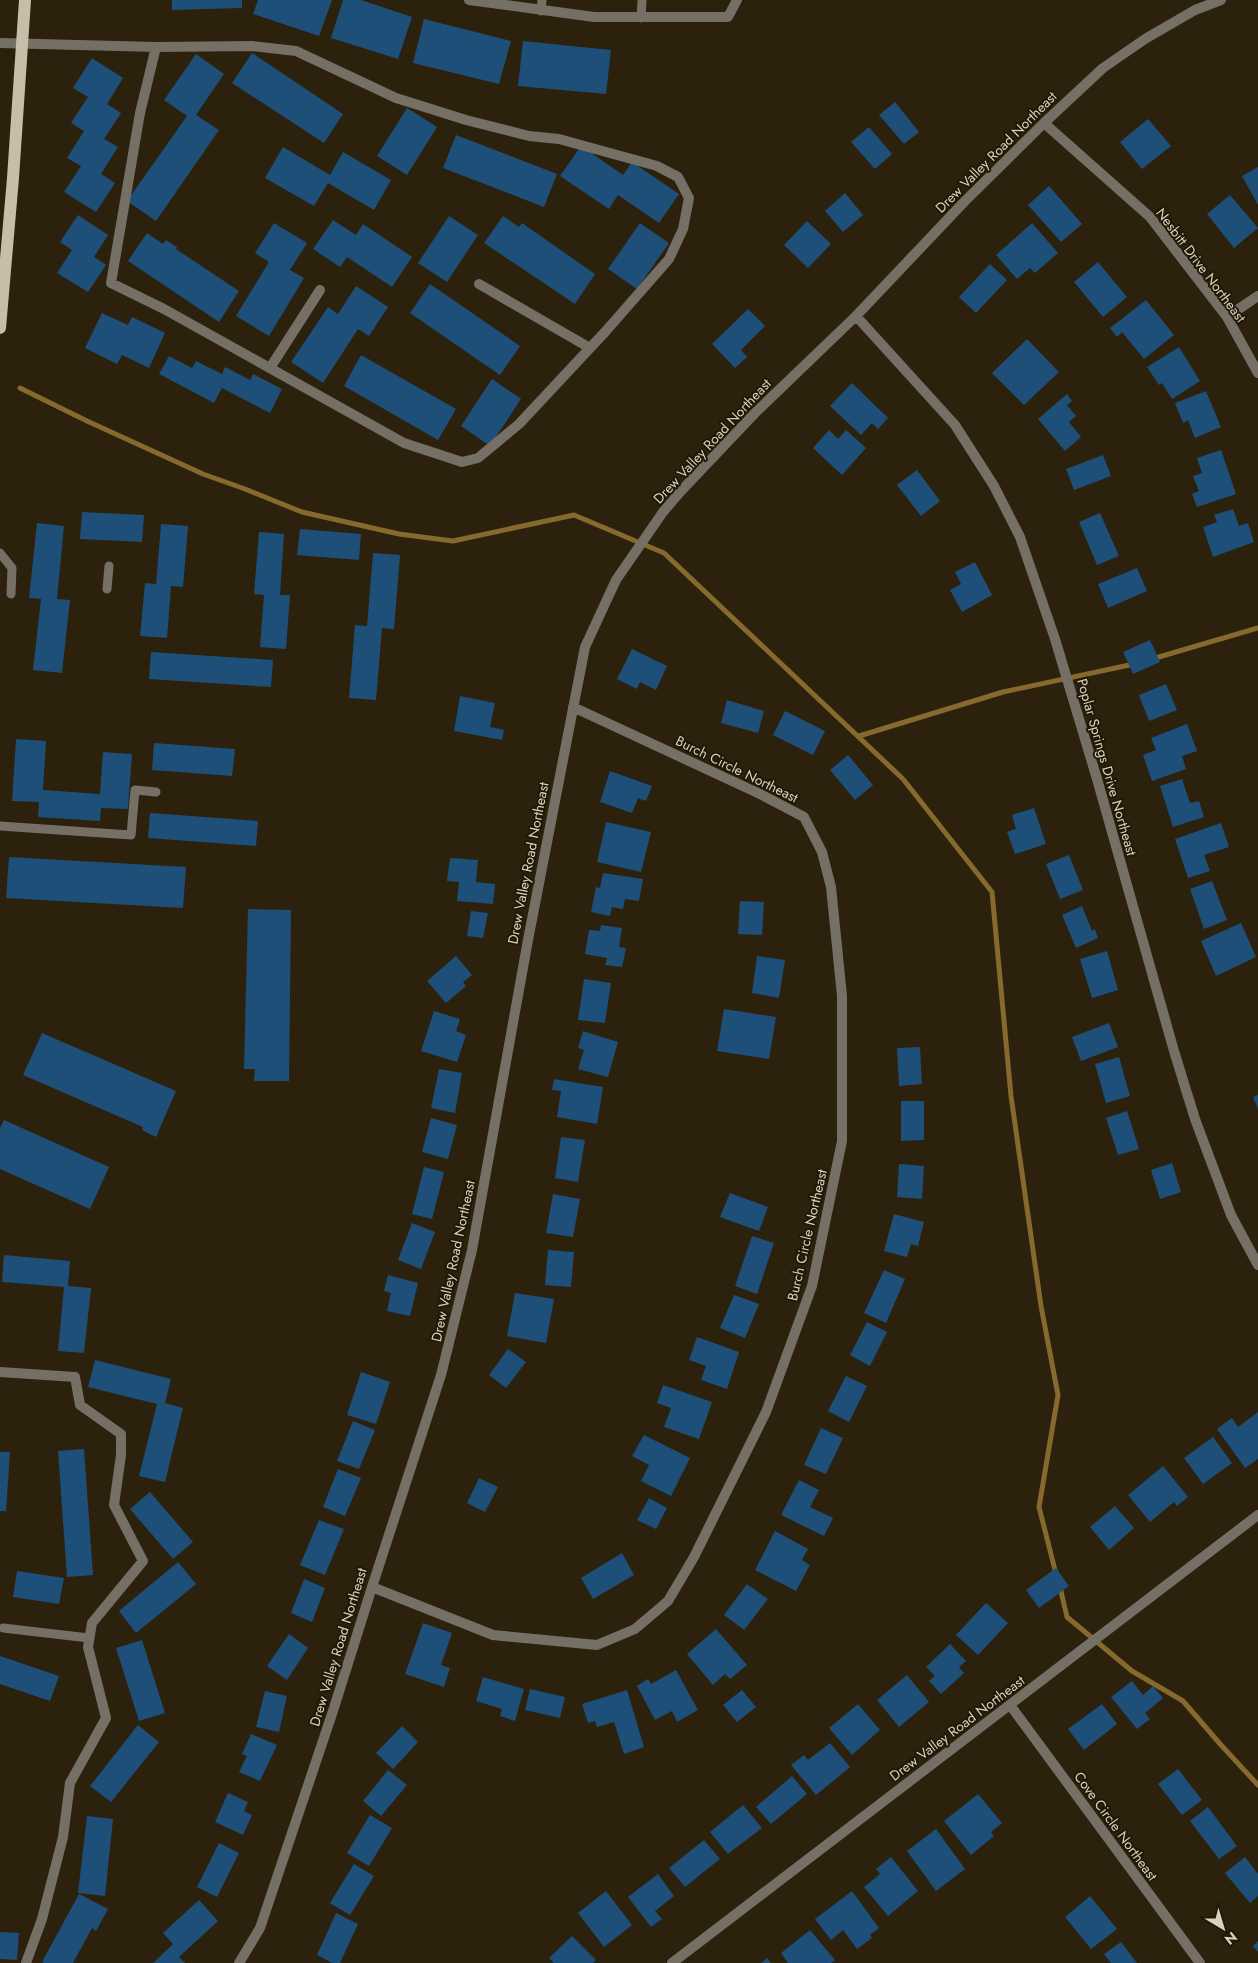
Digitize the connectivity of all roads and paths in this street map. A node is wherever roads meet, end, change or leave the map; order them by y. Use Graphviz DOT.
graph roads {
  1 [pos="25,0"];
  2 [pos="469,0"];
  3 [pos="542,0"];
  4 [pos="642,0"];
  5 [pos="737,0"];
  6 [pos="1222,0"];
  7 [pos="541,11"];
  8 [pos="641,18"];
  9 [pos="0,43"];
  10 [pos="22,43"];
  11 [pos="156,47"];
  12 [pos="1044,123"];
  13 [pos="479,284"];
  14 [pos="320,290"];
  15 [pos="1258,296"];
  16 [pos="856,316"];
  17 [pos="1227,317"];
  18 [pos="0,328"];
  19 [pos="590,348"];
  20 [pos="270,368"];
  21 [pos="1258,373"];
  22 [pos="0,553"];
  23 [pos="109,566"];
  24 [pos="107,589"];
  25 [pos="11,594"];
  26 [pos="573,707"];
  27 [pos="156,792"];
  28 [pos="0,826"];
  29 [pos="1258,1266"];
  30 [pos="0,1372"];
  31 [pos="1258,1515"];
  32 [pos="372,1587"];
  33 [pos="3,1628"];
  34 [pos="90,1638"];
  35 [pos="1010,1705"];
  36 [pos="26,1963"];
  37 [pos="239,1963"];
  38 [pos="672,1963"];
  39 [pos="1200,1963"];
  1 -- 10 [label="main road"];
  2 -- 7 [label="street"];
  3 -- 7 [label="lane"];
  4 -- 8 [label="lane"];
  5 -- 8 [label="street"];
  6 -- 12 [label="street, Drew Valley Road Northeast"];
  7 -- 8 [label="street"];
  9 -- 10 [label="street"];
  10 -- 11 [label="street"];
  10 -- 18 [label="main road"];
  11 -- 19 [label="street"];
  11 -- 20 [label="street"];
  12 -- 16 [label="street, Drew Valley Road Northeast"];
  12 -- 17 [label="street, Nesbitt Drive Northeast"];
  13 -- 19 [label="street"];
  14 -- 20 [label="street"];
  15 -- 17 [label="street"];
  16 -- 26 [label="street, Drew Valley Road Northeast"];
  16 -- 29 [label="street, Poplar Springs Drive Northeast"];
  17 -- 21 [label="street, Nesbitt Drive Northeast"];
  19 -- 20 [label="street"];
  22 -- 25 [label="lane"];
  23 -- 24 [label="lane"];
  26 -- 32 [label="street, Drew Valley Road Northeast"];
  26 -- 32 [label="street, Burch Circle Northeast"];
  27 -- 28 [label="lane"];
  30 -- 34 [label="street"];
  31 -- 35 [label="street, Drew Valley Road Northeast"];
  32 -- 37 [label="street, Drew Valley Road Northeast"];
  33 -- 34 [label="lane"];
  34 -- 36 [label="street"];
  35 -- 38 [label="street, Drew Valley Road Northeast"];
  35 -- 39 [label="street, Cove Circle Northeast"];
}
